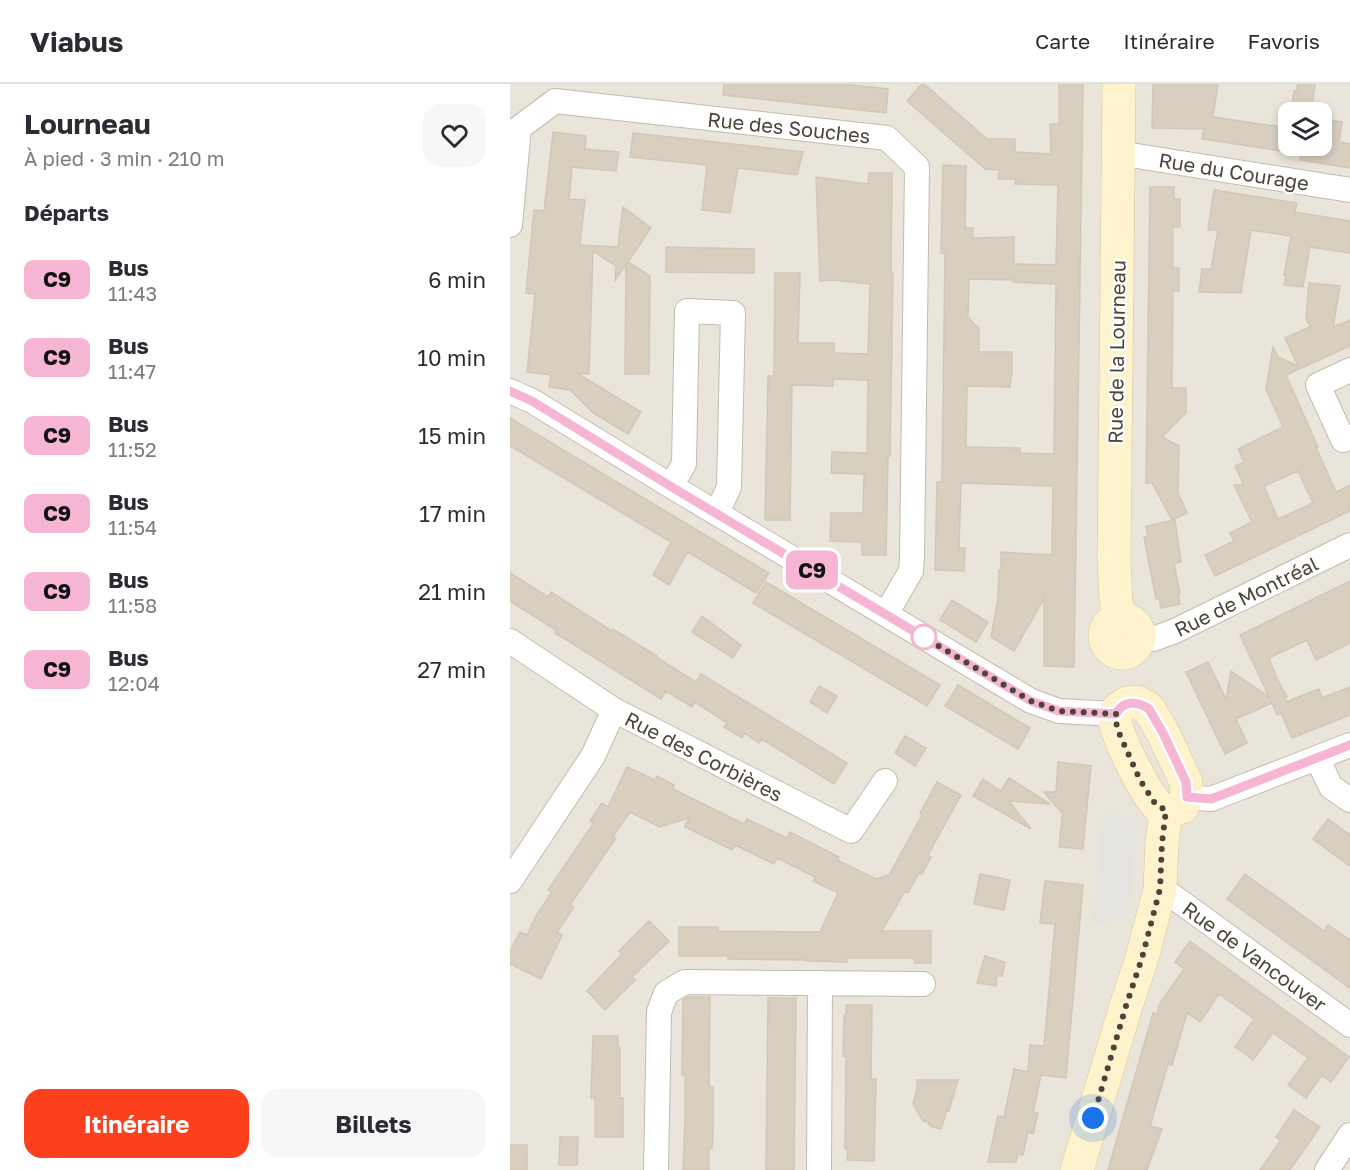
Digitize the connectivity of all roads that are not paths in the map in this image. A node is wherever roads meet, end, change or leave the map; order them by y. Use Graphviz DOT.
graph roads {
  1 [pos="1119,84"];
  2 [pos="1118,153"];
  3 [pos="1350,190"];
  4 [pos="510,225"];
  5 [pos="1350,370"];
  6 [pos="510,391"];
  7 [pos="1350,437"];
  8 [pos="670,486"];
  9 [pos="717,513"];
  10 [pos="1350,545"];
  11 [pos="886,614"];
  12 [pos="1127,637"];
  13 [pos="510,641"];
  14 [pos="1122,708"];
  15 [pos="614,710"];
  16 [pos="1350,745"];
  17 [pos="1317,758"];
  18 [pos="885,781"];
  19 [pos="1350,800"];
  20 [pos="1176,804"];
  21 [pos="510,881"];
  22 [pos="1160,889"];
  23 [pos="820,983"];
  24 [pos="923,984"];
  25 [pos="1350,1025"];
  26 [pos="1350,1136"];
  27 [pos="656,1170"];
  28 [pos="819,1170"];
  29 [pos="1077,1170"];
  30 [pos="1327,1170"];
  1 -- 2 [label="street, Rue de la Lourneau"];
  2 -- 3 [label="street, Rue du Courage"];
  2 -- 12 [label="street, Rue de la Lourneau"];
  4 -- 11 [label="street, Rue des Souches"];
  5 -- 7 [label="street"];
  6 -- 8 [label="street"];
  8 -- 9 [label="street"];
  8 -- 9 [label="street"];
  9 -- 11 [label="street"];
  10 -- 12 [label="street, Rue de Montréal"];
  11 -- 14 [label="street"];
  12 -- 14 [label="street, Rue de la Lourneau"];
  13 -- 15 [label="street, Rue des Corbières"];
  14 -- 20 [label="street, Rue de la Lourneau"];
  15 -- 18 [label="street, Rue des Corbières"];
  15 -- 21 [label="street"];
  16 -- 17 [label="street"];
  17 -- 19 [label="street"];
  17 -- 20 [label="street"];
  20 -- 22 [label="street"];
  22 -- 25 [label="street, Rue de Vancouver"];
  22 -- 29 [label="street"];
  23 -- 24 [label="street"];
  23 -- 27 [label="street"];
  23 -- 28 [label="street"];
  26 -- 30 [label="street"];
}
